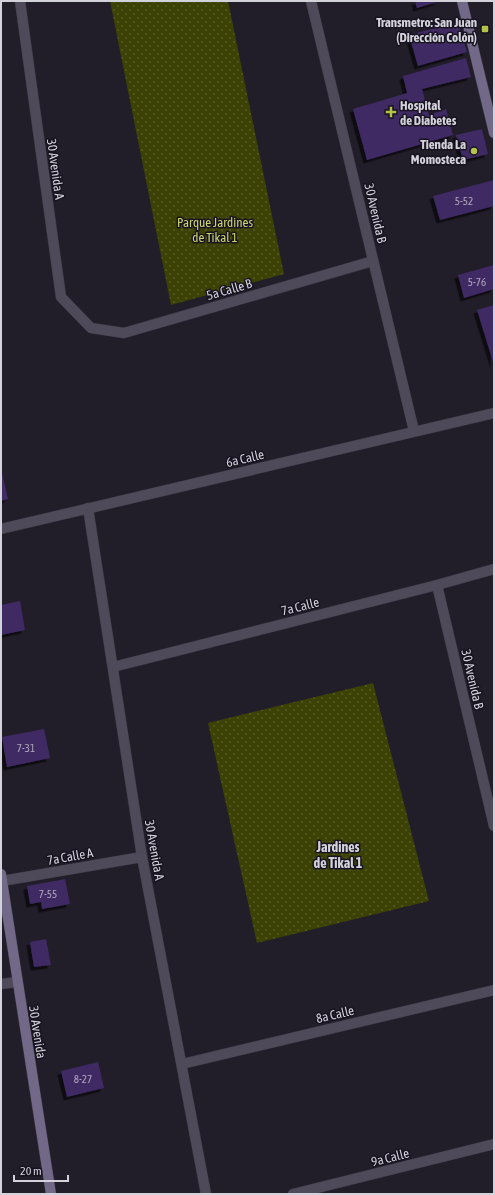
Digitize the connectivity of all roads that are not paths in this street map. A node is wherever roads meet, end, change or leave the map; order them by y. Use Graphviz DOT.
graph roads {
  1 [pos="20,1"];
  2 [pos="311,1"];
  3 [pos="462,1"];
  4 [pos="494,133"];
  5 [pos="374,261"];
  6 [pos="91,328"];
  7 [pos="494,413"];
  8 [pos="414,431"];
  9 [pos="88,508"];
  10 [pos="1,529"];
  11 [pos="494,569"];
  12 [pos="437,585"];
  13 [pos="112,667"];
  14 [pos="494,826"];
  15 [pos="142,857"];
  16 [pos="2,878"];
  17 [pos="17,982"];
  18 [pos="1,984"];
  19 [pos="494,990"];
  20 [pos="182,1064"];
  21 [pos="494,1144"];
  22 [pos="51,1194"];
  23 [pos="206,1194"];
  24 [pos="292,1194"];
  1 -- 6 [label="street, 30 Avenida A"];
  2 -- 5 [label="street, 30 Avenida B"];
  3 -- 4 [label="street"];
  5 -- 6 [label="street, 5a Calle B"];
  5 -- 8 [label="street, 30 Avenida B"];
  7 -- 8 [label="street, 6a Calle"];
  8 -- 9 [label="street, 6a Calle"];
  9 -- 10 [label="street, 6a Calle"];
  9 -- 13 [label="street, 30 Avenida A"];
  11 -- 12 [label="street, 7a Calle"];
  12 -- 13 [label="street, 7a Calle"];
  12 -- 14 [label="street, 30 Avenida B"];
  13 -- 15 [label="street, 30 Avenida A"];
  15 -- 16 [label="street, 7a Calle A"];
  15 -- 20 [label="street, 30 Avenida A"];
  16 -- 17 [label="street, 30 Avenida"];
  17 -- 18 [label="street"];
  17 -- 22 [label="street, 30 Avenida"];
  19 -- 20 [label="street, 8a Calle"];
  20 -- 23 [label="street, 30 Avenida A"];
  21 -- 24 [label="street, 9a Calle"];
}
